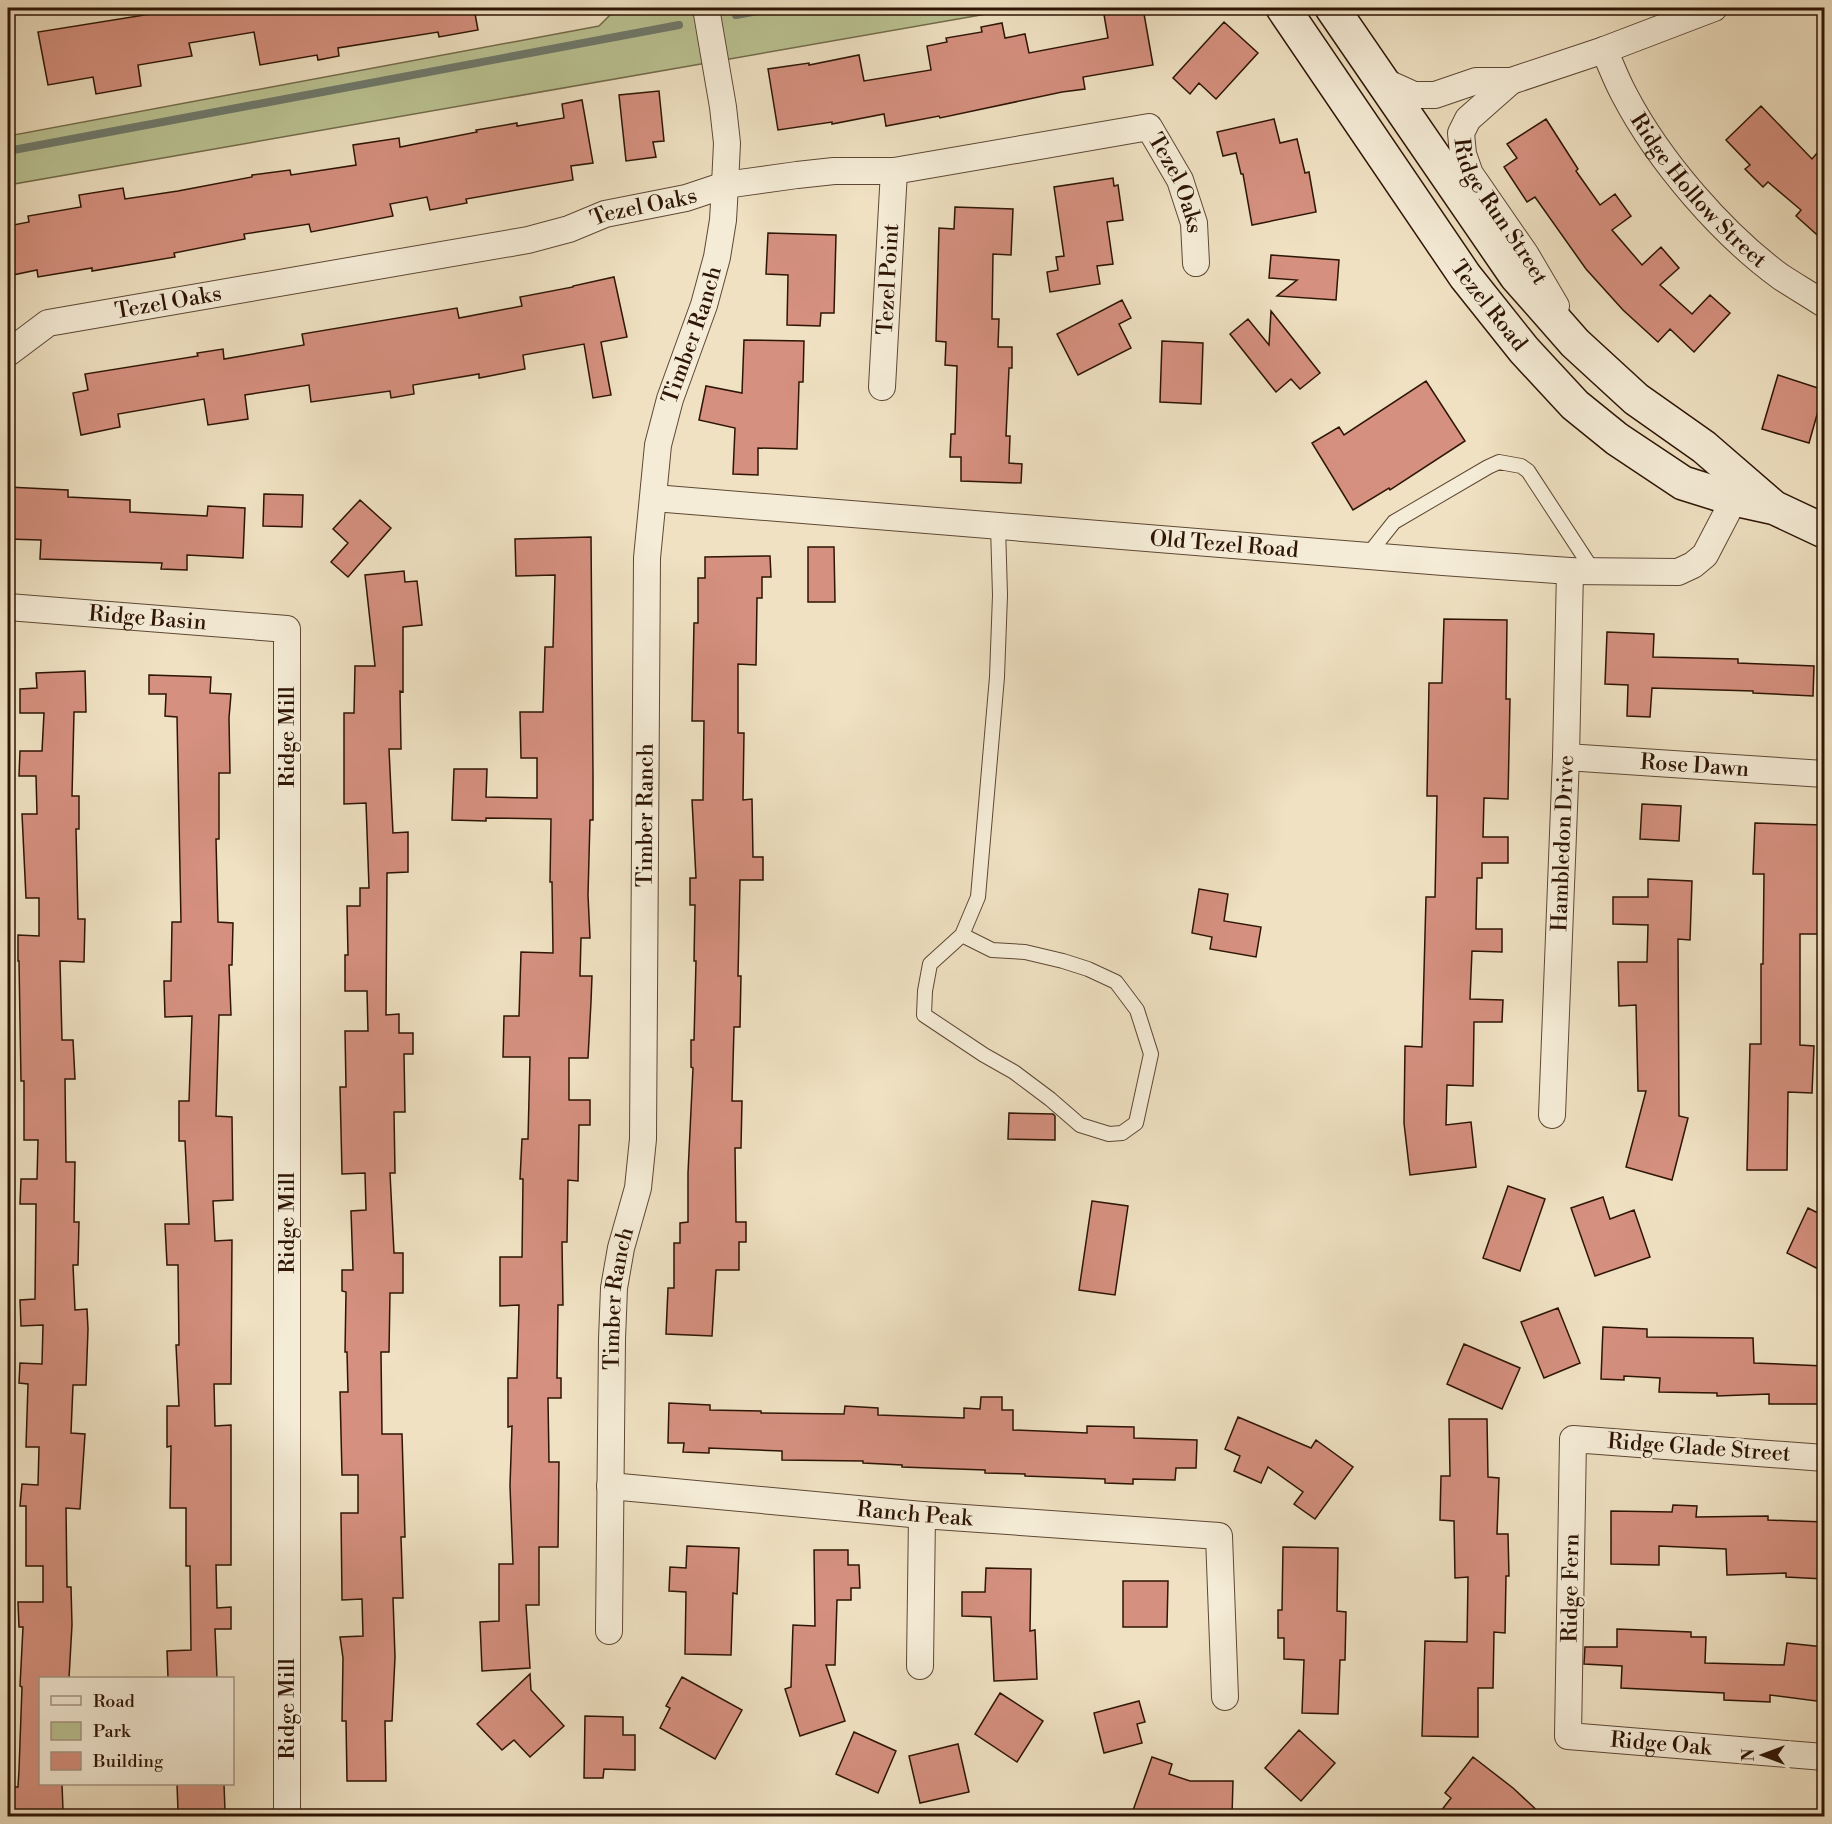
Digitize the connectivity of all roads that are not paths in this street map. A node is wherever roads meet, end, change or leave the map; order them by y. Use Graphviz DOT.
graph roads {
  1 [pos="706,8"];
  2 [pos="1283,8"];
  3 [pos="1332,8"];
  4 [pos="1714,8"];
  5 [pos="1604,50"];
  6 [pos="1381,80"];
  7 [pos="1511,81"];
  8 [pos="894,171"];
  9 [pos="725,185"];
  10 [pos="1196,263"];
  11 [pos="1824,304"];
  12 [pos="1582,349"];
  13 [pos="8,353"];
  14 [pos="882,387"];
  15 [pos="1739,490"];
  16 [pos="654,498"];
  17 [pos="998,526"];
  18 [pos="1824,531"];
  19 [pos="1367,556"];
  20 [pos="1582,571"];
  21 [pos="8,607"];
  22 [pos="287,629"];
  23 [pos="1566,757"];
  24 [pos="1824,774"];
  25 [pos="962,934"];
  26 [pos="1552,1115"];
  27 [pos="1573,1439"];
  28 [pos="1824,1458"];
  29 [pos="610,1486"];
  30 [pos="922,1515"];
  31 [pos="609,1630"];
  32 [pos="920,1666"];
  33 [pos="1225,1697"];
  34 [pos="1568,1736"];
  35 [pos="1824,1757"];
  36 [pos="287,1816"];
  1 -- 9 [label="street, Timber Ranch"];
  2 -- 15 [label="main road, Tezel Road"];
  3 -- 6 [label="main road, Tezel Road"];
  4 -- 5 [label="street, Ridge Run Street"];
  5 -- 7 [label="street, Ridge Run Street"];
  5 -- 11 [label="street, Ridge Hollow Street"];
  6 -- 7 [label="street, Ridge Run Street"];
  6 -- 12 [label="main road, Tezel Road"];
  7 -- 12 [label="street, Ridge Run Street"];
  8 -- 9 [label="street, Tezel Oaks"];
  8 -- 10 [label="street, Tezel Oaks"];
  8 -- 14 [label="street, Tezel Point"];
  9 -- 13 [label="street, Tezel Oaks"];
  9 -- 16 [label="street, Timber Ranch"];
  12 -- 15 [label="main road, Tezel Road"];
  15 -- 18 [label="main road, Tezel Road"];
  15 -- 20 [label="street, Old Tezel Road"];
  16 -- 17 [label="street, Old Tezel Road"];
  16 -- 29 [label="street, Timber Ranch"];
  17 -- 19 [label="street, Old Tezel Road"];
  17 -- 25 [label="lane"];
  19 -- 20 [label="street, Old Tezel Road"];
  19 -- 20 [label="lane"];
  20 -- 23 [label="street, Hambledon Drive"];
  21 -- 22 [label="street, Ridge Basin"];
  22 -- 36 [label="street, Ridge Mill"];
  23 -- 24 [label="street, Rose Dawn"];
  23 -- 26 [label="street, Hambledon Drive"];
  25 -- 25 [label="lane"];
  27 -- 28 [label="street, Ridge Glade Street"];
  27 -- 34 [label="street, Ridge Fern"];
  29 -- 30 [label="street, Ranch Peak"];
  29 -- 31 [label="street, Timber Ranch"];
  30 -- 32 [label="street"];
  30 -- 33 [label="street, Ranch Peak"];
  34 -- 35 [label="street, Ridge Oak"];
}
